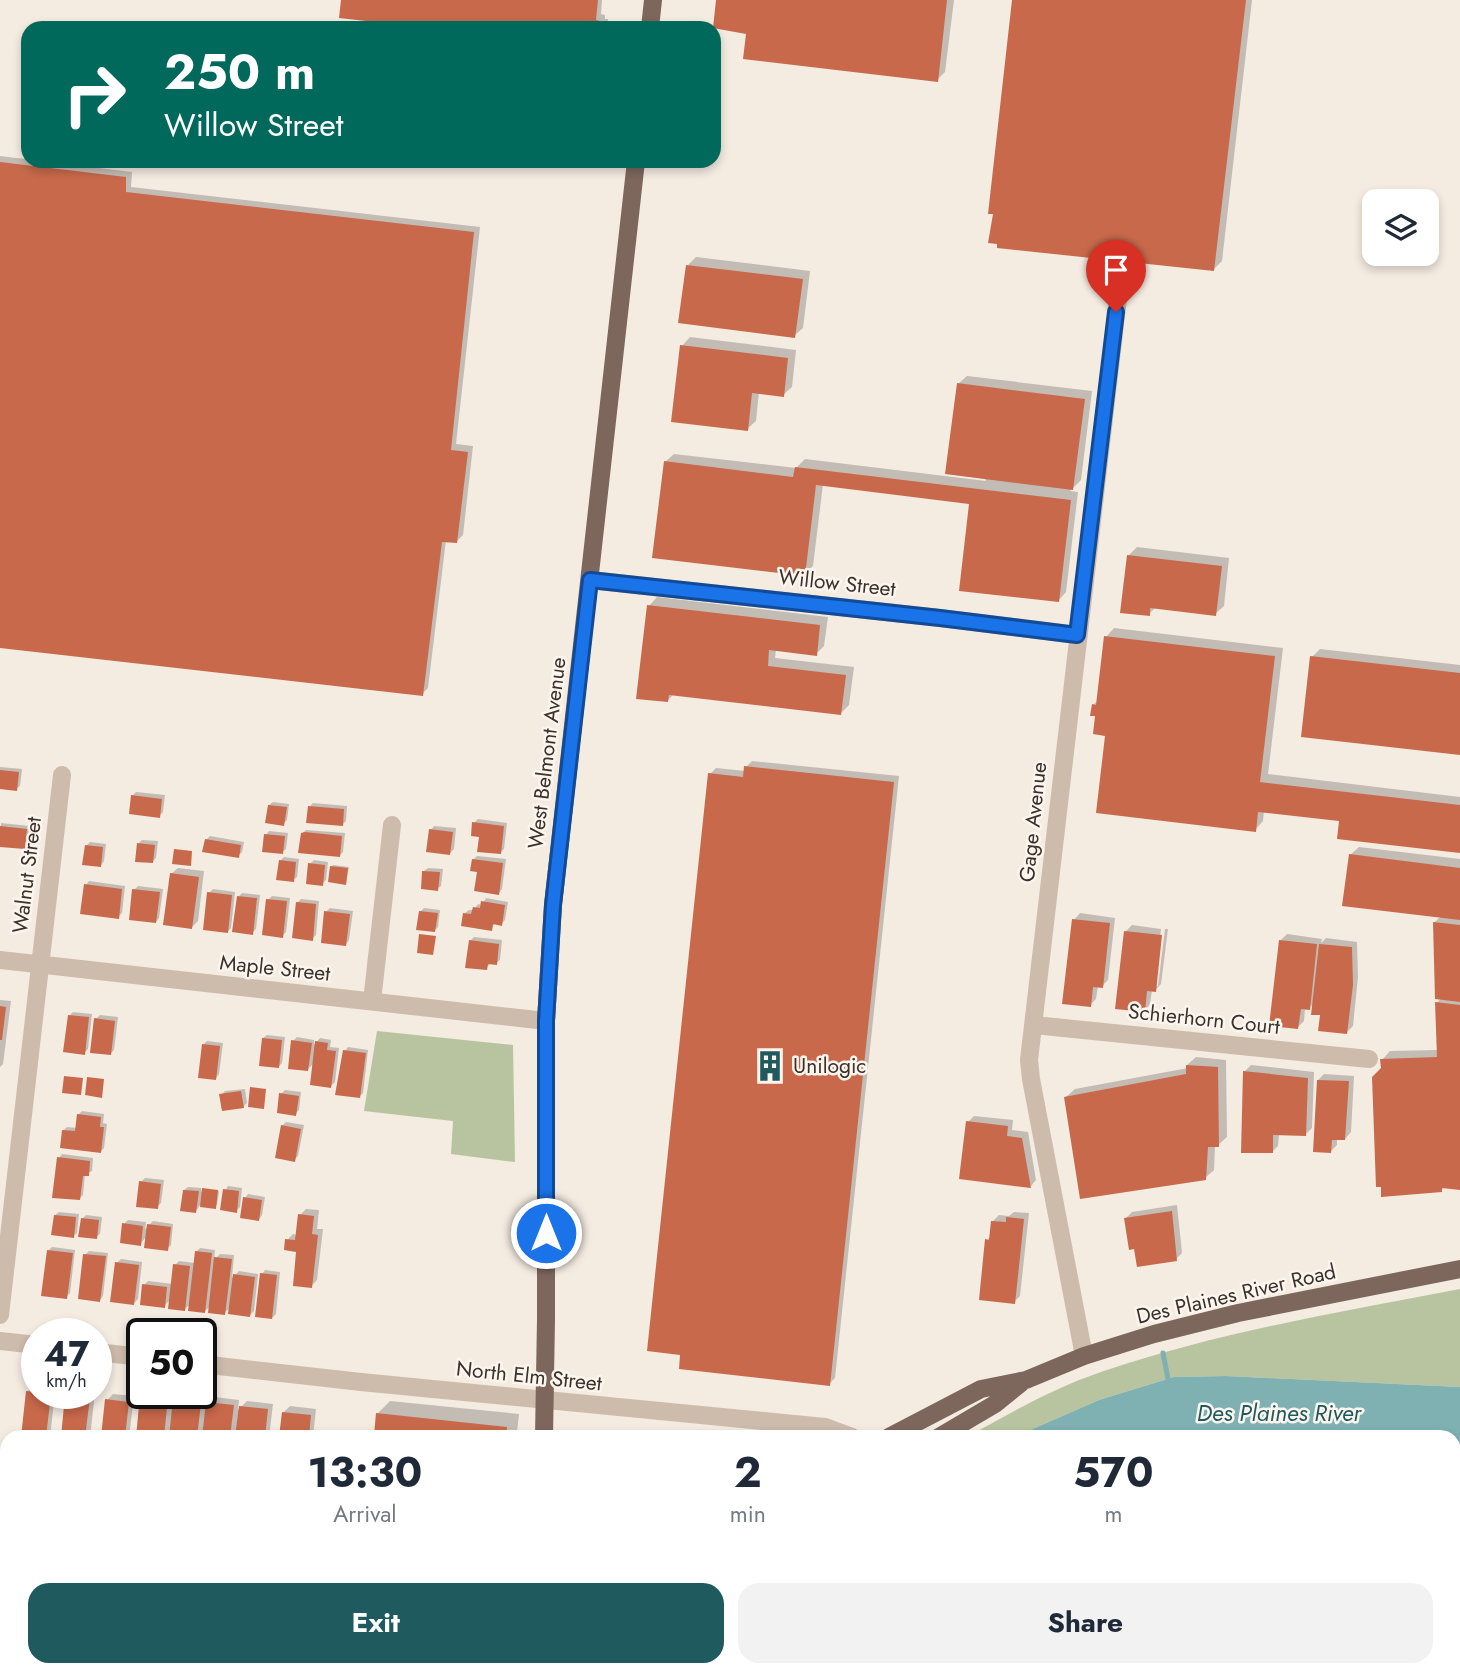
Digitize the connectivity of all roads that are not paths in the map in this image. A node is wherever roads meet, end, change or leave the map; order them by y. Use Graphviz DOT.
graph roads {
  1 [pos="653,0"];
  2 [pos="651,21"];
  3 [pos="635,168"];
  4 [pos="1119,290"];
  5 [pos="590,580"];
  6 [pos="1077,635"];
  7 [pos="62,775"];
  8 [pos="392,825"];
  9 [pos="0,960"];
  10 [pos="39,964"];
  11 [pos="372,1002"];
  12 [pos="546,1021"];
  13 [pos="1034,1025"];
  14 [pos="1369,1059"];
  15 [pos="1460,1269"];
  16 [pos="0,1315"];
  17 [pos="0,1341"];
  18 [pos="21,1343"];
  19 [pos="1084,1356"];
  20 [pos="217,1366"];
  21 [pos="1026,1380"];
  22 [pos="545,1401"];
  23 [pos="544,1430"];
  24 [pos="833,1430"];
  25 [pos="903,1430"];
  26 [pos="951,1430"];
  1 -- 2 [label="main road"];
  3 -- 5 [label="main road, West Belmont Avenue"];
  4 -- 6 [label="street, Gage Avenue"];
  5 -- 6 [label="street, Willow Street"];
  5 -- 12 [label="main road, West Belmont Avenue"];
  6 -- 13 [label="street, Gage Avenue"];
  7 -- 10 [label="street, Walnut Street"];
  8 -- 11 [label="street"];
  9 -- 10 [label="street, Maple Street"];
  10 -- 11 [label="street, Maple Street"];
  10 -- 16 [label="street, Walnut Street"];
  11 -- 12 [label="street, Maple Street"];
  12 -- 22 [label="main road, West Belmont Avenue"];
  13 -- 14 [label="street, Schierhorn Court"];
  13 -- 19 [label="street, Gage Avenue"];
  15 -- 19 [label="main road, Des Plaines River Road"];
  17 -- 18 [label="street"];
  19 -- 21 [label="main road, Des Plaines River Road"];
  20 -- 22 [label="street, North Elm Street"];
  21 -- 25 [label="main road, Des Plaines River Road"];
  21 -- 26 [label="main road, Des Plaines River Road"];
  22 -- 23 [label="main road, West Belmont Avenue"];
  22 -- 24 [label="street, North Elm Street"];
}
